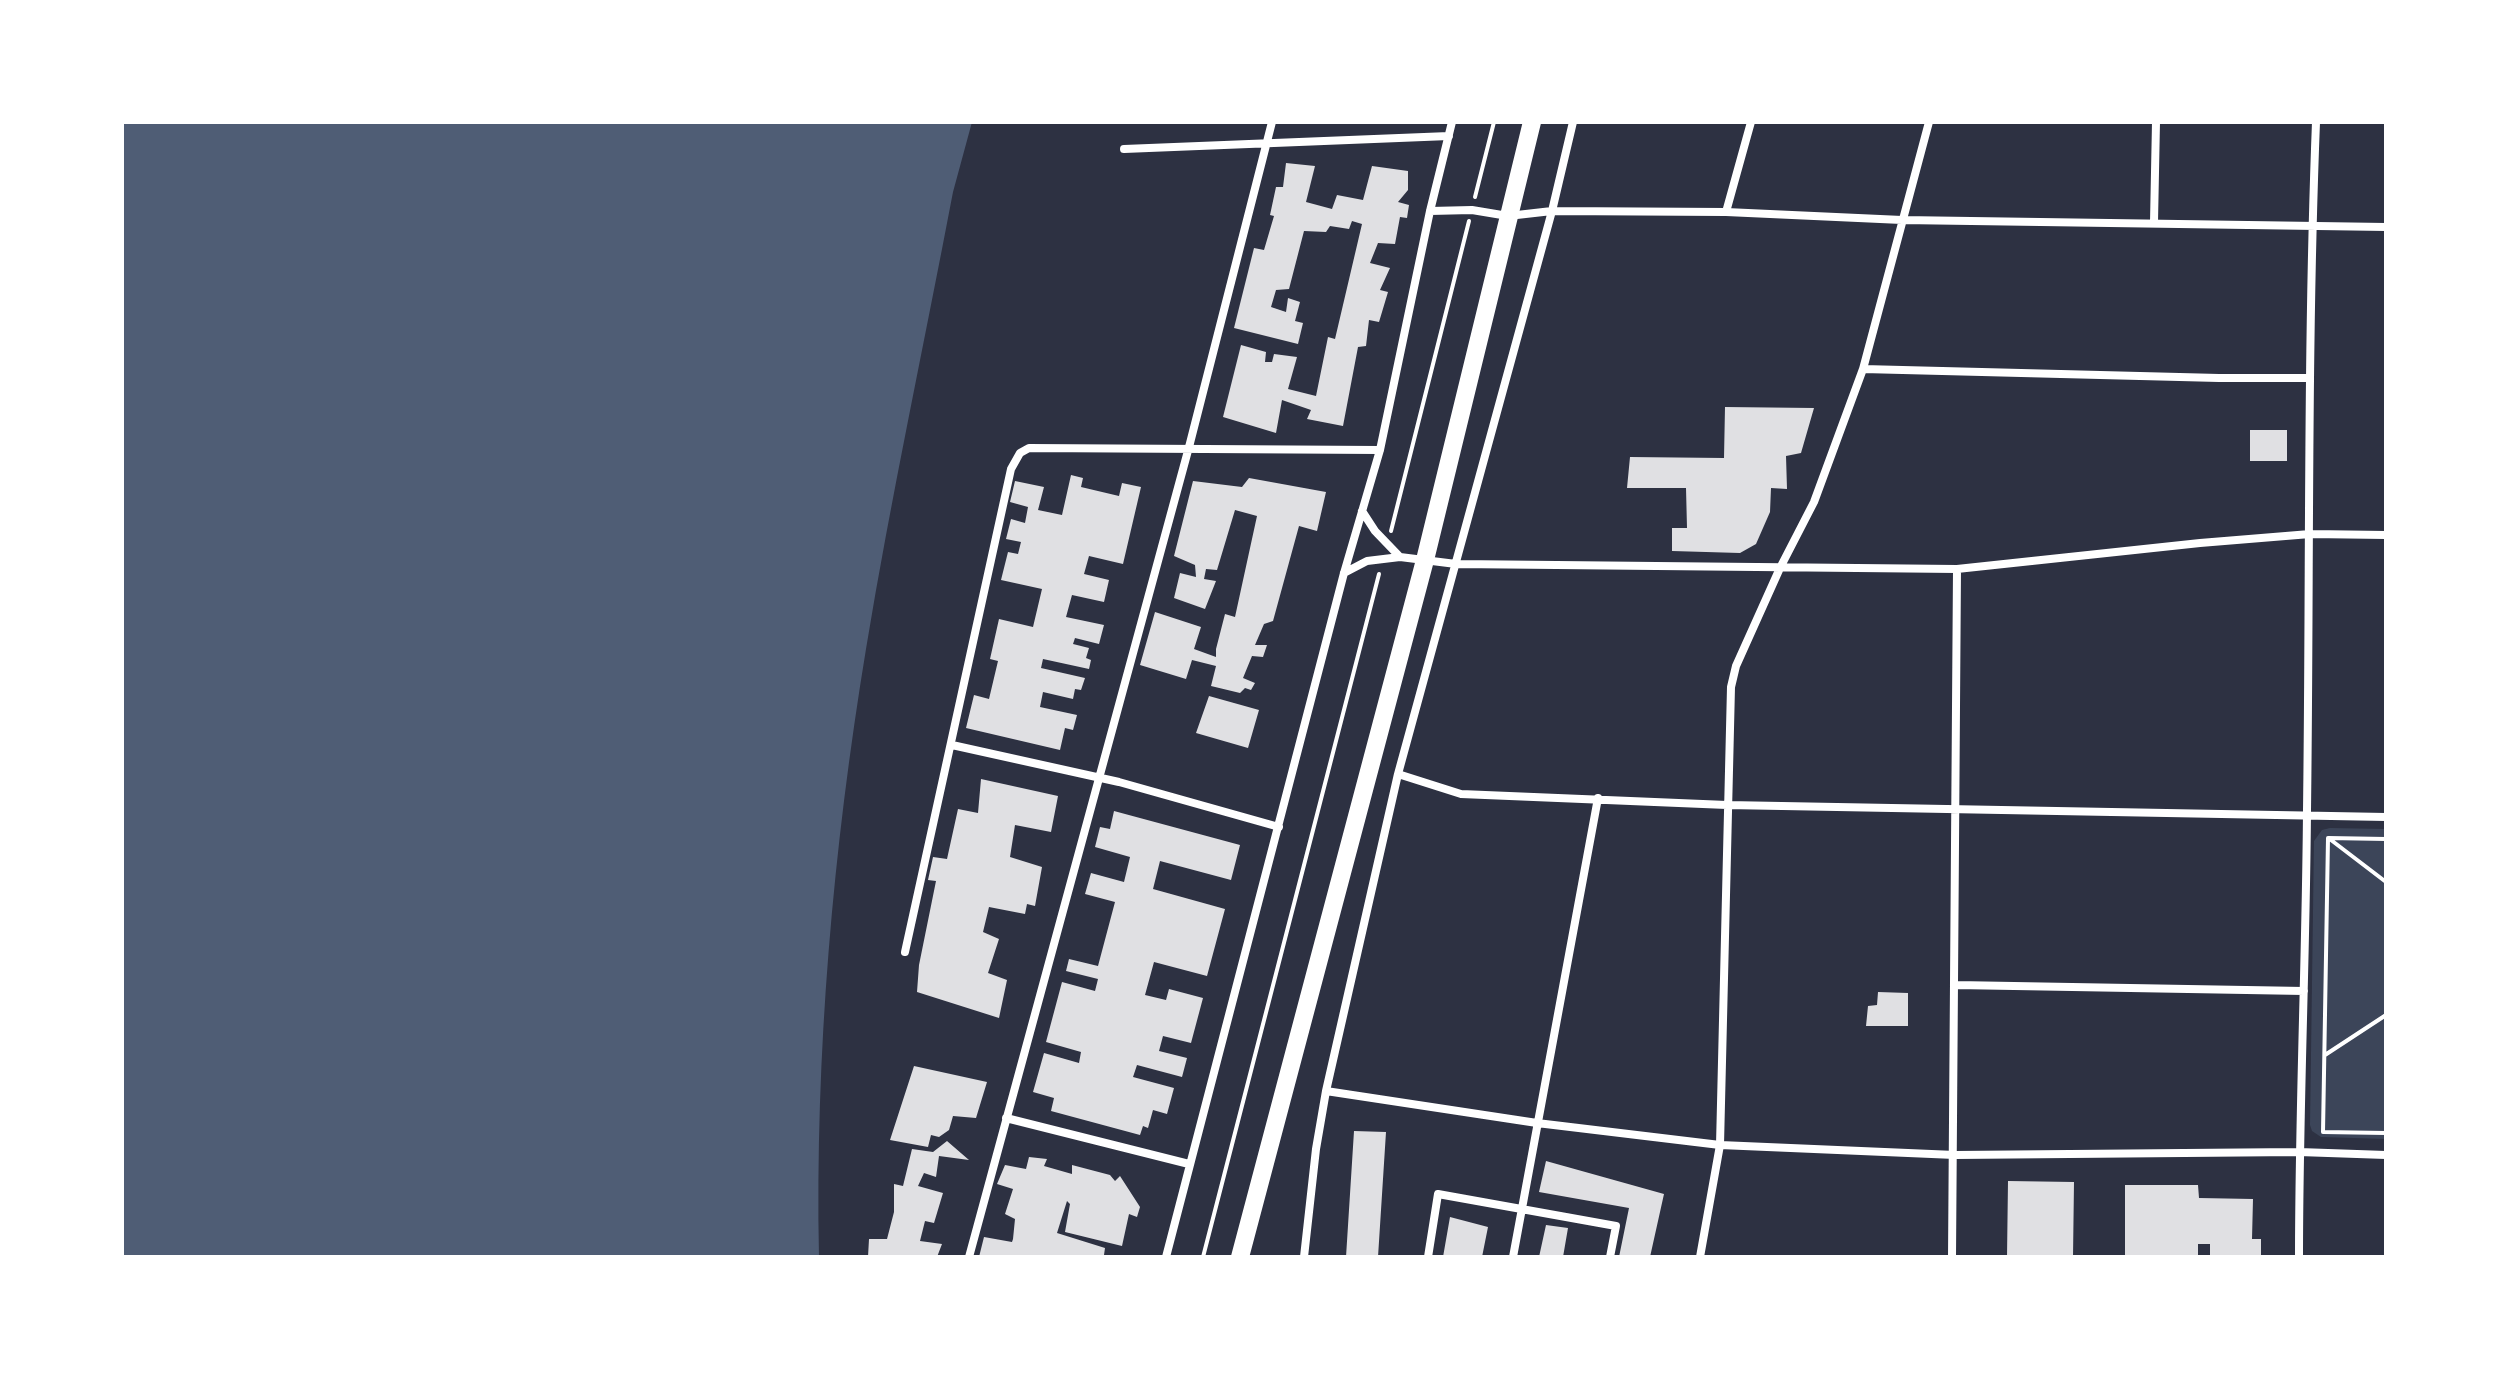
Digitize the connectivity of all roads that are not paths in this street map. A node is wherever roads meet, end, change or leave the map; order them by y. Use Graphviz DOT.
graph roads {
  1 [pos="1272,122"];
  2 [pos="1452,122"];
  3 [pos="1532,122"];
  4 [pos="1573,122"];
  5 [pos="1751,122"];
  6 [pos="1929,122"];
  7 [pos="2156,122"];
  8 [pos="2316,122"];
  9 [pos="1449,136"];
  10 [pos="1267,143"];
  11 [pos="1124,149"];
  12 [pos="1430,211"];
  13 [pos="1552,211"];
  14 [pos="1726,212"];
  15 [pos="1508,216"];
  16 [pos="1902,220"];
  17 [pos="2154,222"];
  18 [pos="2312,226"];
  19 [pos="2386,227"];
  20 [pos="1863,369"];
  21 [pos="2309,378"];
  22 [pos="1189,447"];
  23 [pos="1380,450"];
  24 [pos="1362,511"];
  25 [pos="2310,534"];
  26 [pos="2386,535"];
  27 [pos="1400,557"];
  28 [pos="1425,560"];
  29 [pos="1456,564"];
  30 [pos="1780,568"];
  31 [pos="1957,569"];
  32 [pos="1344,573"];
  33 [pos="952,745"];
  34 [pos="1398,774"];
  35 [pos="1100,777"];
  36 [pos="1598,798"];
  37 [pos="1727,805"];
  38 [pos="1957,809"];
  39 [pos="2307,816"];
  40 [pos="2386,817"];
  41 [pos="1279,827"];
  42 [pos="905,952"];
  43 [pos="1956,985"];
  44 [pos="2304,991"];
  45 [pos="1326,1091"];
  46 [pos="1006,1118"];
  47 [pos="1537,1123"];
  48 [pos="1720,1145"];
  49 [pos="2299,1152"];
  50 [pos="1955,1155"];
  51 [pos="2386,1155"];
  52 [pos="1189,1164"];
  53 [pos="1522,1207"];
  54 [pos="969,1257"];
  55 [pos="1166,1257"];
  56 [pos="1240,1257"];
  57 [pos="1304,1257"];
  58 [pos="1428,1257"];
  59 [pos="1513,1257"];
  60 [pos="1610,1257"];
  61 [pos="1700,1257"];
  62 [pos="1952,1257"];
  63 [pos="2299,1257"];
  1 -- 10 [label="street"];
  2 -- 9 [label="street"];
  3 -- 15 [label="main road"];
  4 -- 13 [label="street"];
  5 -- 14 [label="street"];
  6 -- 16 [label="street"];
  7 -- 17 [label="street"];
  8 -- 18 [label="street"];
  9 -- 10 [label="street"];
  9 -- 12 [label="street"];
  10 -- 11 [label="street"];
  10 -- 22 [label="street"];
  12 -- 15 [label="street"];
  12 -- 23 [label="street"];
  13 -- 14 [label="street"];
  13 -- 15 [label="street"];
  13 -- 29 [label="street"];
  14 -- 16 [label="street"];
  15 -- 28 [label="main road"];
  16 -- 17 [label="street"];
  16 -- 20 [label="street"];
  17 -- 18 [label="street"];
  18 -- 19 [label="street"];
  18 -- 21 [label="street"];
  20 -- 21 [label="street"];
  20 -- 30 [label="street"];
  21 -- 25 [label="street"];
  22 -- 23 [label="street"];
  22 -- 33 [label="street"];
  22 -- 35 [label="street"];
  23 -- 24 [label="street"];
  24 -- 27 [label="street"];
  24 -- 32 [label="street"];
  25 -- 26 [label="street"];
  25 -- 31 [label="street"];
  25 -- 39 [label="street"];
  27 -- 28 [label="street"];
  27 -- 32 [label="street"];
  28 -- 29 [label="street"];
  28 -- 56 [label="main road"];
  29 -- 30 [label="street"];
  29 -- 34 [label="street"];
  30 -- 31 [label="street"];
  30 -- 37 [label="street"];
  31 -- 38 [label="street"];
  32 -- 41 [label="street"];
  33 -- 35 [label="street"];
  33 -- 42 [label="street"];
  34 -- 36 [label="street"];
  34 -- 45 [label="street"];
  35 -- 41 [label="street"];
  35 -- 46 [label="street"];
  36 -- 37 [label="street"];
  36 -- 47 [label="street"];
  37 -- 38 [label="street"];
  37 -- 48 [label="street"];
  38 -- 39 [label="street"];
  38 -- 43 [label="street"];
  39 -- 40 [label="street"];
  39 -- 44 [label="street"];
  41 -- 52 [label="street"];
  43 -- 44 [label="street"];
  43 -- 50 [label="street"];
  44 -- 49 [label="street"];
  45 -- 47 [label="street"];
  45 -- 57 [label="street"];
  46 -- 52 [label="street"];
  46 -- 54 [label="street"];
  47 -- 48 [label="street"];
  47 -- 53 [label="street"];
  48 -- 50 [label="street"];
  48 -- 61 [label="street"];
  49 -- 50 [label="street"];
  49 -- 51 [label="street"];
  49 -- 63 [label="street"];
  50 -- 62 [label="street"];
  52 -- 55 [label="street"];
  53 -- 58 [label="street"];
  53 -- 59 [label="street"];
  53 -- 60 [label="street"];
}
